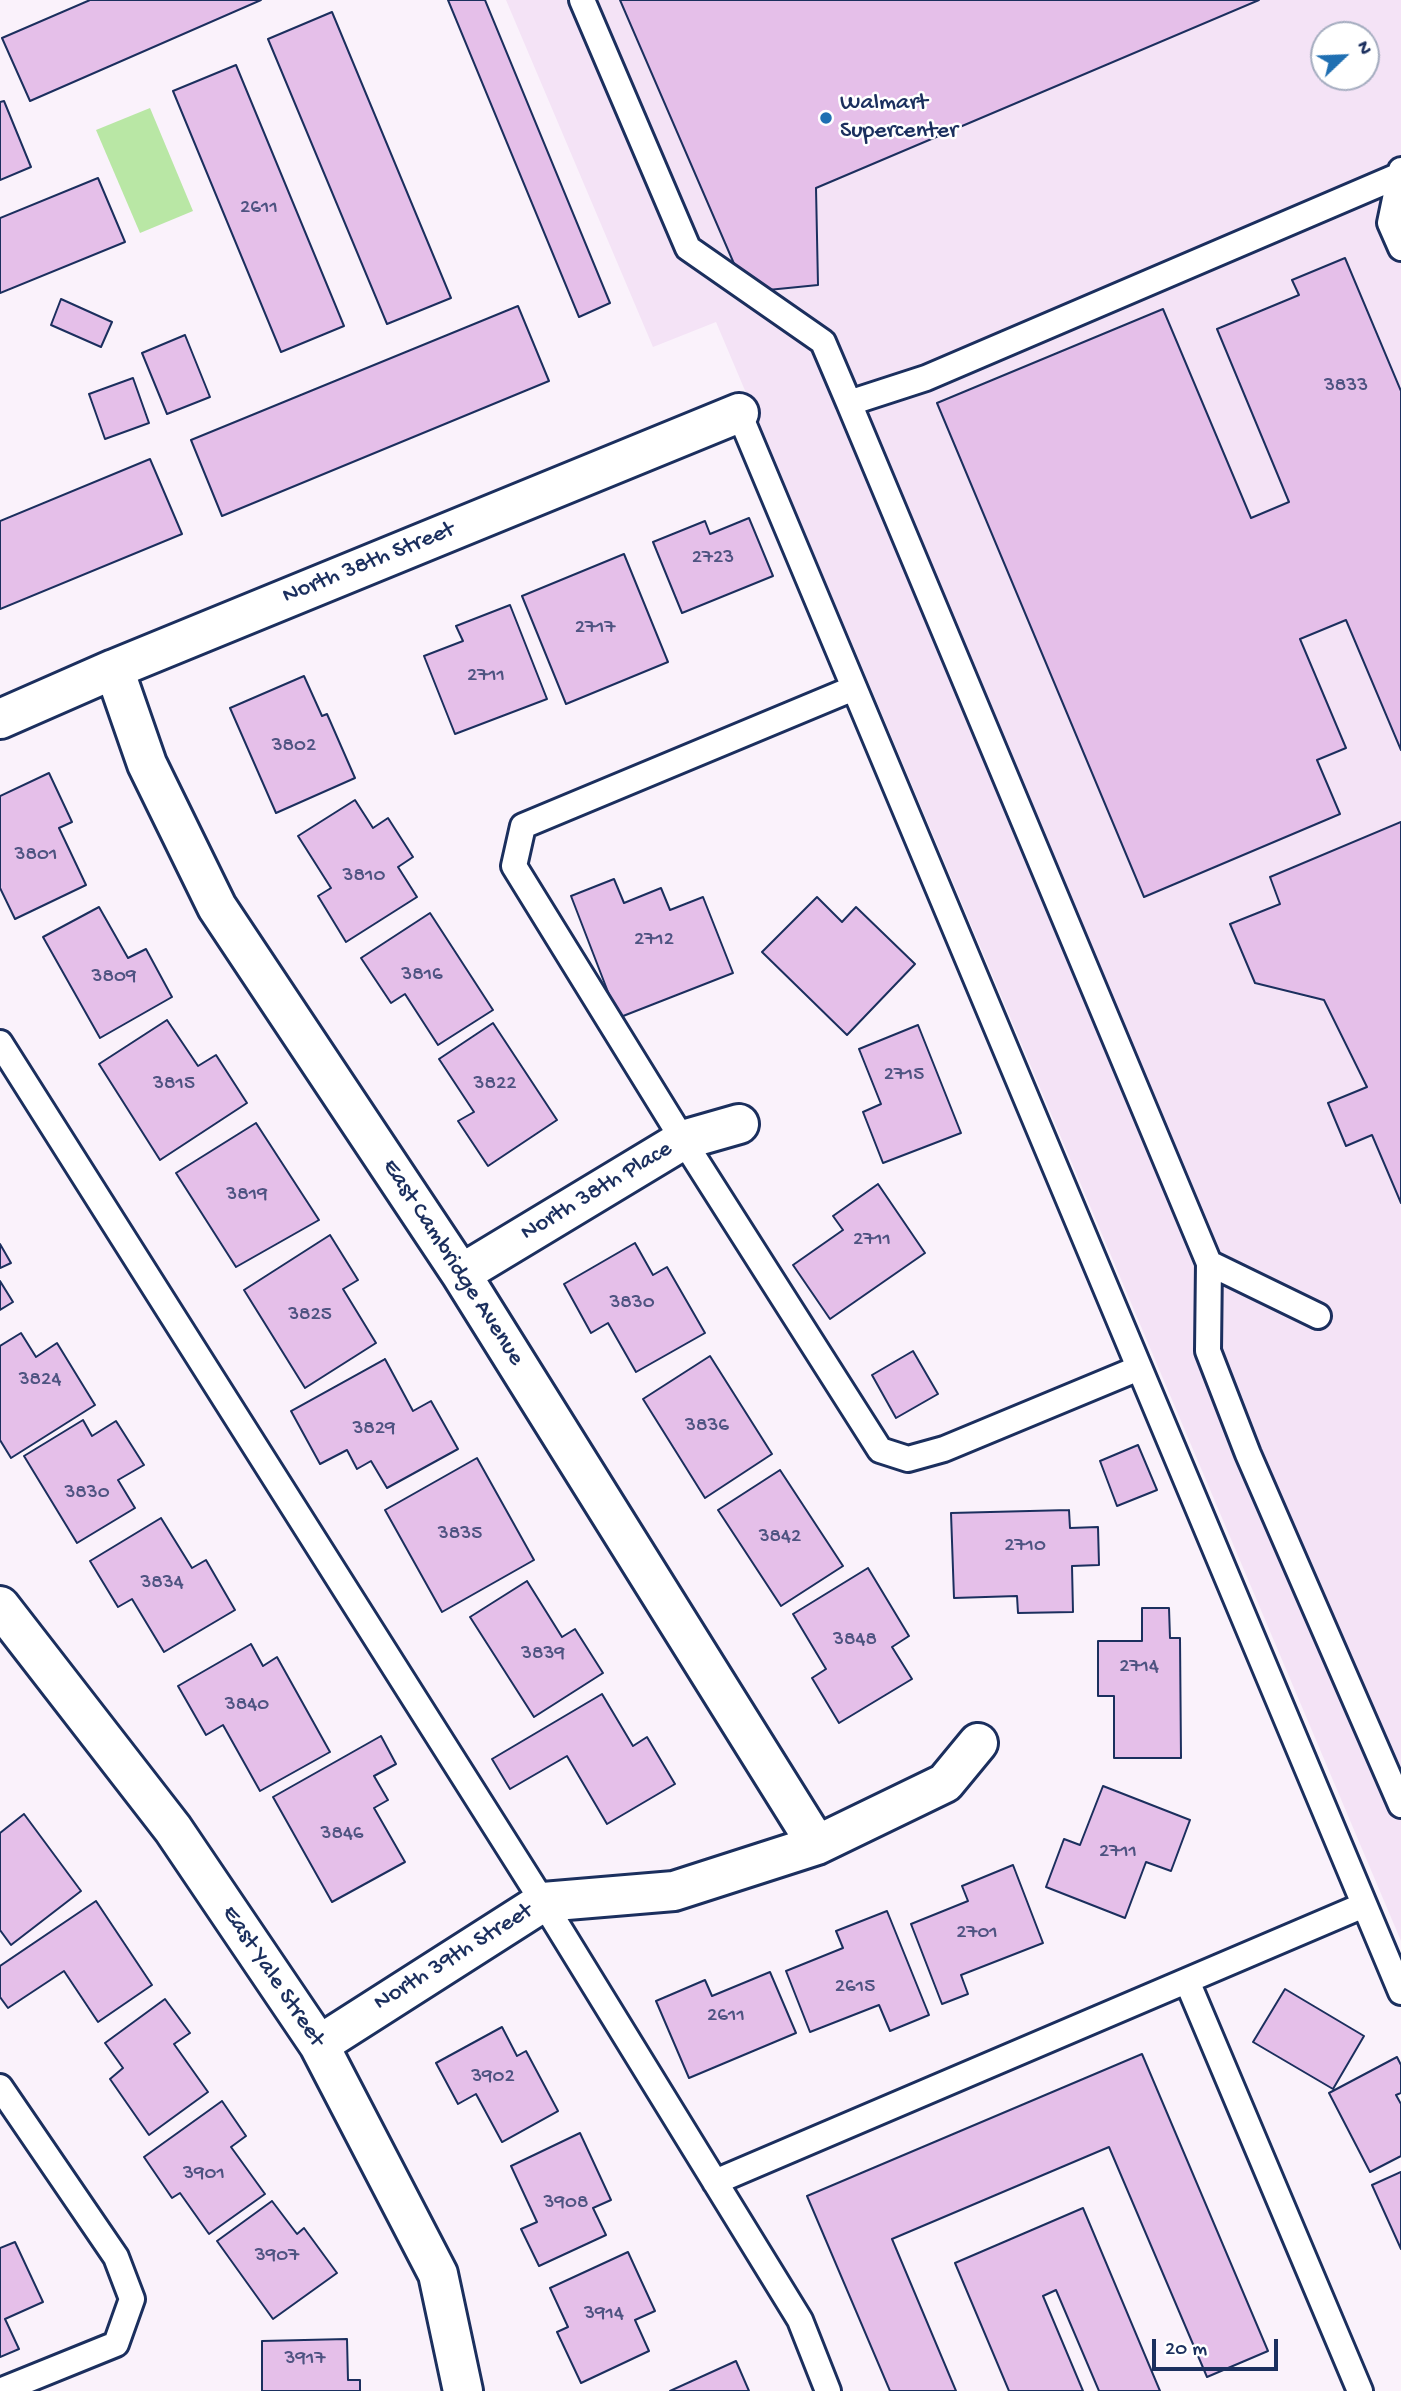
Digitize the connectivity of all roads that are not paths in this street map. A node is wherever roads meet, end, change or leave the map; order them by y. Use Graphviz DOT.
graph roads {
  1 [pos="582,0"];
  2 [pos="1400,172"];
  3 [pos="1401,248"];
  4 [pos="849,403"];
  5 [pos="739,413"];
  6 [pos="114,669"];
  7 [pos="854,688"];
  8 [pos="0,719"];
  9 [pos="0,1043"];
  10 [pos="740,1124"];
  11 [pos="683,1140"];
  12 [pos="1209,1264"];
  13 [pos="461,1275"];
  14 [pos="1318,1316"];
  15 [pos="1139,1368"];
  16 [pos="0,1606"];
  17 [pos="978,1743"];
  18 [pos="1401,1805"];
  19 [pos="817,1845"];
  20 [pos="543,1902"];
  21 [pos="1364,1905"];
  22 [pos="1187,1981"];
  23 [pos="1401,1992"];
  24 [pos="319,2045"];
  25 [pos="0,2087"];
  26 [pos="715,2182"];
  27 [pos="0,2391"];
  28 [pos="463,2391"];
  29 [pos="828,2391"];
  30 [pos="1360,2391"];
  1 -- 4 [label="lane"];
  2 -- 3 [label="lane"];
  2 -- 4 [label="lane"];
  4 -- 12 [label="lane"];
  5 -- 6 [label="street, North 38th Street"];
  5 -- 7 [label="lane"];
  6 -- 8 [label="street, North 38th Street"];
  6 -- 13 [label="street, East Cambridge Avenue"];
  7 -- 11 [label="lane"];
  7 -- 15 [label="lane"];
  9 -- 20 [label="lane"];
  10 -- 11 [label="street, North 38th Place"];
  11 -- 13 [label="street, North 38th Place"];
  11 -- 15 [label="lane"];
  12 -- 14 [label="lane"];
  12 -- 18 [label="lane"];
  13 -- 19 [label="street, East Cambridge Avenue"];
  15 -- 21 [label="lane"];
  16 -- 24 [label="street, East Yale Street"];
  17 -- 19 [label="street, North 39th Street"];
  19 -- 20 [label="street, North 39th Street"];
  20 -- 24 [label="street, North 39th Street"];
  20 -- 26 [label="lane"];
  21 -- 22 [label="lane"];
  21 -- 23 [label="lane"];
  22 -- 26 [label="lane"];
  22 -- 30 [label="lane"];
  24 -- 28 [label="street, East Yale Street"];
  25 -- 27 [label="lane"];
  26 -- 29 [label="lane"];
}
